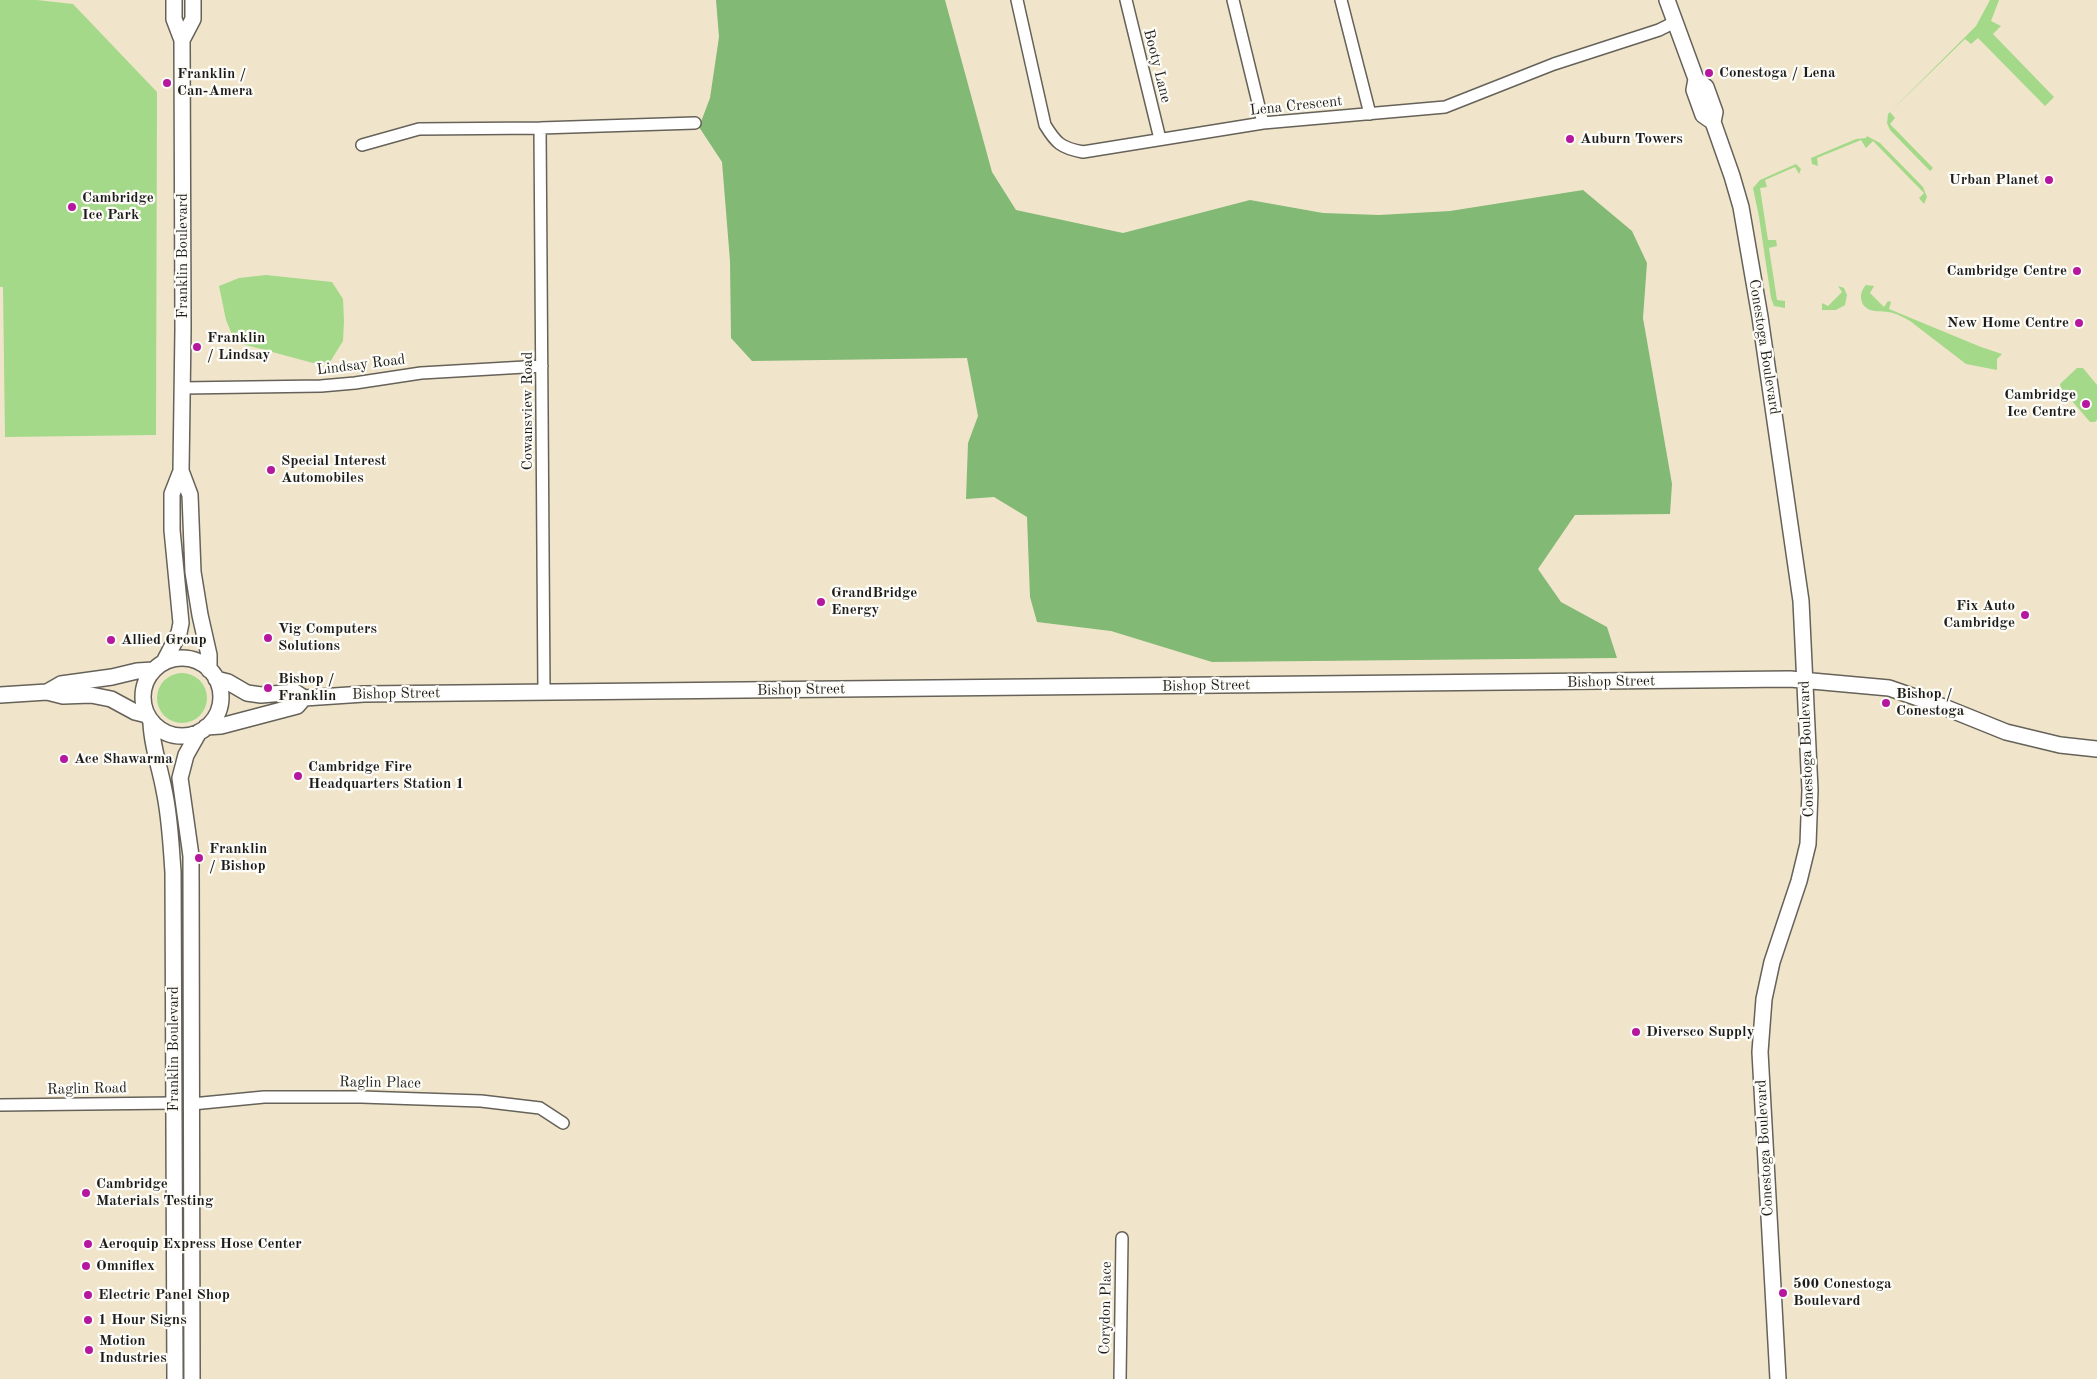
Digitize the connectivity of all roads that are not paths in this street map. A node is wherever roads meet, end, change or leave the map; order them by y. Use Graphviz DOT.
graph roads {
  1 [pos="174,0"];
  2 [pos="193,0"];
  3 [pos="1017,0"];
  4 [pos="1126,0"];
  5 [pos="1233,0"];
  6 [pos="1341,0"];
  7 [pos="1667,0"];
  8 [pos="1676,22"];
  9 [pos="182,40"];
  10 [pos="1370,114"];
  11 [pos="695,123"];
  12 [pos="1263,123"];
  13 [pos="540,128"];
  14 [pos="1160,139"];
  15 [pos="362,146"];
  16 [pos="542,366"];
  17 [pos="182,388"];
  18 [pos="181,471"];
  19 [pos="159,666"];
  20 [pos="212,674"];
  21 [pos="1805,680"];
  22 [pos="47,692"];
  23 [pos="544,692"];
  24 [pos="0,695"];
  25 [pos="304,698"];
  26 [pos="149,718"];
  27 [pos="202,730"];
  28 [pos="2097,749"];
  29 [pos="174,1103"];
  30 [pos="192,1104"];
  31 [pos="0,1105"];
  32 [pos="563,1123"];
  33 [pos="1122,1238"];
  34 [pos="175,1379"];
  35 [pos="192,1379"];
  36 [pos="1120,1379"];
  37 [pos="1778,1379"];
  1 -- 9 [label="main road, Franklin Boulevard"];
  2 -- 9 [label="main road, Franklin Boulevard"];
  3 -- 14 [label="street, Lena Crescent"];
  4 -- 14 [label="street, Booty Lane"];
  5 -- 12 [label="street"];
  6 -- 10 [label="street"];
  7 -- 8 [label="main road, Conestoga Boulevard"];
  8 -- 10 [label="street, Lena Crescent"];
  8 -- 21 [label="main road, Conestoga Boulevard"];
  9 -- 17 [label="main road, Franklin Boulevard"];
  10 -- 12 [label="street, Lena Crescent"];
  11 -- 13 [label="street"];
  12 -- 14 [label="street, Lena Crescent"];
  13 -- 15 [label="street"];
  13 -- 16 [label="street, Cowansview Road"];
  16 -- 17 [label="street, Lindsay Road"];
  16 -- 23 [label="street, Cowansview Road"];
  17 -- 18 [label="main road, Franklin Boulevard"];
  18 -- 19 [label="main road, Franklin Boulevard"];
  18 -- 20 [label="main road, Franklin Boulevard"];
  19 -- 20 [label="main road"];
  19 -- 22 [label="main road"];
  19 -- 26 [label="main road"];
  20 -- 25 [label="main road, Bishop Street"];
  20 -- 27 [label="main road"];
  21 -- 23 [label="main road, Bishop Street"];
  21 -- 28 [label="main road, Bishop Street"];
  21 -- 37 [label="main road, Conestoga Boulevard"];
  22 -- 24 [label="main road"];
  22 -- 26 [label="main road"];
  23 -- 25 [label="main road, Bishop Street"];
  25 -- 27 [label="main road, Bishop Street"];
  26 -- 27 [label="main road"];
  26 -- 29 [label="main road, Franklin Boulevard"];
  27 -- 30 [label="main road, Franklin Boulevard"];
  29 -- 31 [label="street, Raglin Road"];
  29 -- 34 [label="main road, Franklin Boulevard"];
  30 -- 32 [label="street, Raglin Place"];
  30 -- 35 [label="main road, Franklin Boulevard"];
  33 -- 36 [label="street, Corydon Place"];
}
